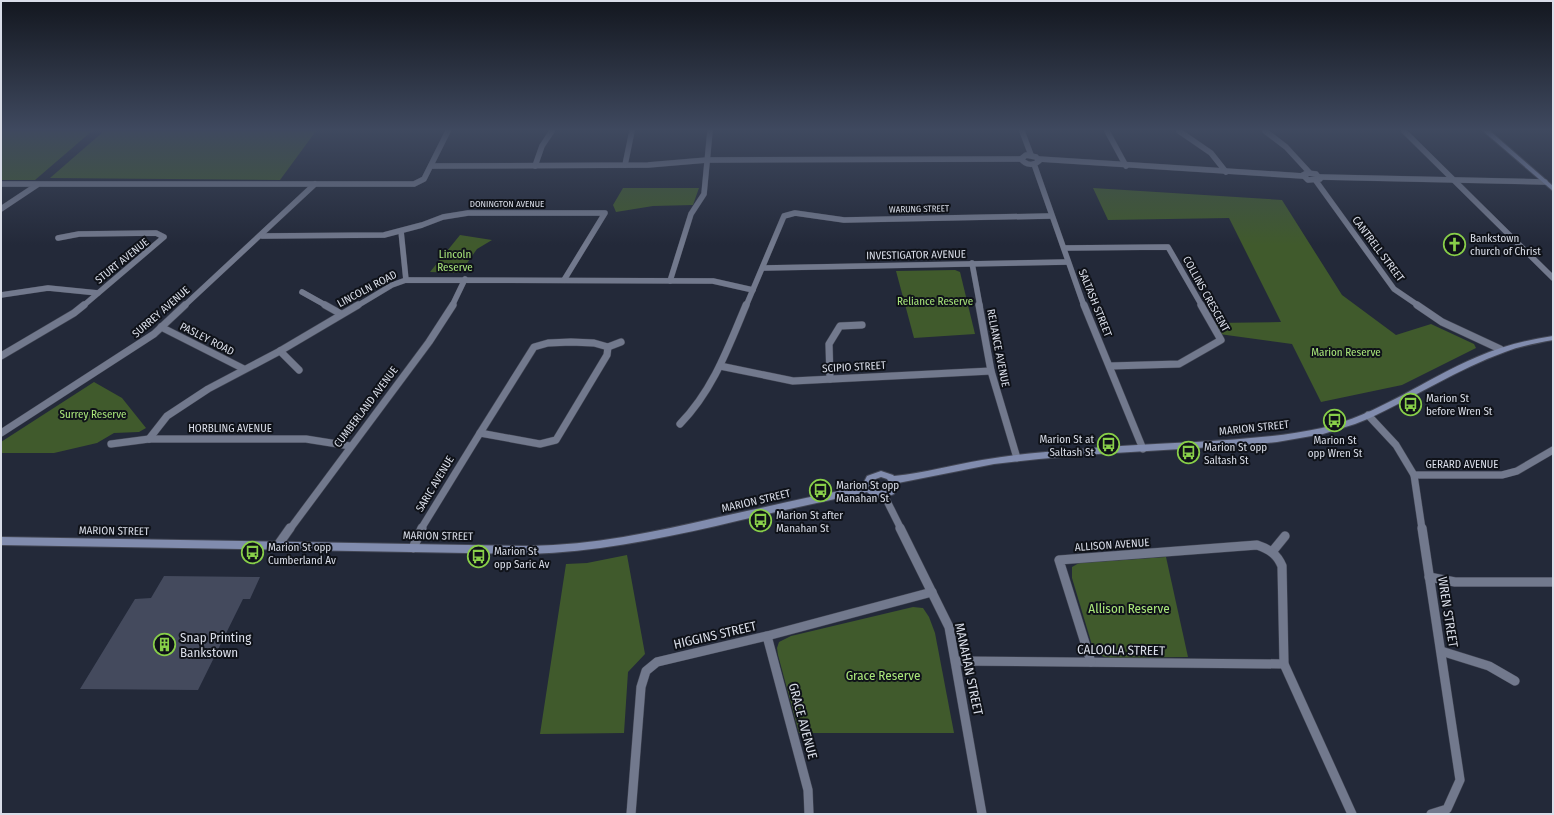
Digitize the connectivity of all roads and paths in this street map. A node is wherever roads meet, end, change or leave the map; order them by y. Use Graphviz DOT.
graph roads {
  1 [pos="429,169"];
  2 [pos="706,169"];
  3 [pos="1039,169"];
  4 [pos="1177,169"];
  5 [pos="1224,169"];
  6 [pos="1306,169"];
  7 [pos="1443,169"];
  8 [pos="1530,169"];
  9 [pos="1226,172"];
  10 [pos="1309,172"];
  11 [pos="1303,176"];
  12 [pos="1318,179"];
  13 [pos="1454,180"];
  14 [pos="1545,182"];
  15 [pos="1,184"];
  16 [pos="316,184"];
  17 [pos="38,185"];
  18 [pos="1553,189"];
  19 [pos="1,209"];
  20 [pos="1050,216"];
  21 [pos="401,231"];
  22 [pos="262,236"];
  23 [pos="58,238"];
  24 [pos="1064,248"];
  25 [pos="1068,262"];
  26 [pos="972,263"];
  27 [pos="764,268"];
  28 [pos="1553,278"];
  29 [pos="465,279"];
  30 [pos="406,280"];
  31 [pos="564,280"];
  32 [pos="670,281"];
  33 [pos="753,290"];
  34 [pos="302,292"];
  35 [pos="98,294"];
  36 [pos="1,295"];
  37 [pos="341,314"];
  38 [pos="862,325"];
  39 [pos="161,327"];
  40 [pos="1553,338"];
  41 [pos="621,342"];
  42 [pos="608,347"];
  43 [pos="1500,349"];
  44 [pos="280,351"];
  45 [pos="1,356"];
  46 [pos="720,366"];
  47 [pos="1110,366"];
  48 [pos="244,369"];
  49 [pos="299,370"];
  50 [pos="991,371"];
  51 [pos="830,379"];
  52 [pos="1368,416"];
  53 [pos="680,424"];
  54 [pos="1,432"];
  55 [pos="479,433"];
  56 [pos="149,439"];
  57 [pos="111,444"];
  58 [pos="350,446"];
  59 [pos="1143,449"];
  60 [pos="1553,450"];
  61 [pos="1017,458"];
  62 [pos="1414,475"];
  63 [pos="892,480"];
  64 [pos="868,488"];
  65 [pos="884,495"];
  66 [pos="1285,536"];
  67 [pos="1,541"];
  68 [pos="278,546"];
  69 [pos="413,548"];
  70 [pos="1272,552"];
  71 [pos="1429,577"];
  72 [pos="1553,582"];
  73 [pos="932,592"];
  74 [pos="767,636"];
  75 [pos="1441,651"];
  76 [pos="957,661"];
  77 [pos="1091,662"];
  78 [pos="1284,664"];
  79 [pos="1515,681"];
  80 [pos="631,814"];
  81 [pos="809,814"];
  82 [pos="982,814"];
  83 [pos="1352,814"];
  84 [pos="1431,814"];
  1 -- 16 [label="street"];
  2 -- 32 [label="street"];
  3 -- 20 [label="street, SALTASH STREET"];
  4 -- 9 [label="street"];
  5 -- 9 [label="street"];
  6 -- 10 [label="street"];
  7 -- 13 [label="street"];
  8 -- 14 [label="main road"];
  9 -- 11 [label="street"];
  10 -- 11 [label="street"];
  10 -- 12 [label="street"];
  11 -- 12 [label="street"];
  12 -- 13 [label="street"];
  12 -- 43 [label="street, CANTRELL STREET"];
  13 -- 14 [label="street"];
  13 -- 28 [label="street"];
  14 -- 18 [label="main road"];
  15 -- 17 [label="street"];
  16 -- 17 [label="street"];
  16 -- 22 [label="street, SURREY AVENUE"];
  17 -- 19 [label="street"];
  20 -- 24 [label="street, SALTASH STREET"];
  20 -- 27 [label="street, WARUNG STREET"];
  21 -- 22 [label="street, DONINGTON AVENUE"];
  21 -- 30 [label="street"];
  21 -- 31 [label="street, DONINGTON AVENUE"];
  22 -- 39 [label="street, SURREY AVENUE"];
  23 -- 35 [label="street, STURT AVENUE"];
  24 -- 25 [label="street, SALTASH STREET"];
  24 -- 47 [label="street, COLLINS CRESCENT"];
  25 -- 26 [label="street, INVESTIGATOR AVENUE"];
  25 -- 47 [label="street, SALTASH STREET"];
  26 -- 27 [label="street, INVESTIGATOR AVENUE"];
  26 -- 50 [label="street, RELIANCE AVENUE"];
  27 -- 33 [label="street, WARUNG STREET"];
  29 -- 30 [label="street, LINCOLN ROAD"];
  29 -- 31 [label="street, LINCOLN ROAD"];
  29 -- 58 [label="street, CUMBERLAND AVENUE"];
  30 -- 37 [label="street, LINCOLN ROAD"];
  31 -- 32 [label="street, LINCOLN ROAD"];
  32 -- 33 [label="street, LINCOLN ROAD"];
  33 -- 46 [label="street, WARUNG STREET"];
  34 -- 37 [label="street"];
  35 -- 36 [label="street"];
  35 -- 45 [label="street, STURT AVENUE"];
  37 -- 44 [label="street, LINCOLN ROAD"];
  38 -- 51 [label="street"];
  39 -- 48 [label="street, PASLEY ROAD"];
  39 -- 54 [label="street, SURREY AVENUE"];
  40 -- 43 [label="main road, MARION STREET"];
  41 -- 42 [label="street"];
  42 -- 55 [label="street, SARIC AVENUE"];
  42 -- 55 [label="street"];
  43 -- 52 [label="main road, MARION STREET"];
  44 -- 48 [label="street, LINCOLN ROAD"];
  44 -- 49 [label="street"];
  46 -- 51 [label="street, SCIPIO STREET"];
  46 -- 53 [label="street, WARUNG STREET"];
  47 -- 59 [label="street, SALTASH STREET"];
  48 -- 56 [label="street, LINCOLN ROAD"];
  50 -- 51 [label="street, SCIPIO STREET"];
  50 -- 61 [label="street, RELIANCE AVENUE"];
  52 -- 59 [label="main road, MARION STREET"];
  52 -- 62 [label="street, WREN STREET"];
  55 -- 69 [label="street, SARIC AVENUE"];
  56 -- 57 [label="street, HORBLING AVENUE"];
  56 -- 58 [label="street, HORBLING AVENUE"];
  58 -- 68 [label="street, CUMBERLAND AVENUE"];
  59 -- 61 [label="main road, MARION STREET"];
  60 -- 62 [label="street, GERARD AVENUE"];
  61 -- 63 [label="main road, MARION STREET"];
  62 -- 71 [label="street, WREN STREET"];
  63 -- 64 [label="main road"];
  63 -- 65 [label="main road"];
  64 -- 65 [label="main road"];
  64 -- 69 [label="main road, MARION STREET"];
  65 -- 73 [label="street, MANAHAN STREET"];
  66 -- 70 [label="street"];
  67 -- 68 [label="main road, MARION STREET"];
  68 -- 69 [label="main road, MARION STREET"];
  70 -- 77 [label="street, ALLISON AVENUE"];
  70 -- 78 [label="street"];
  71 -- 72 [label="street"];
  71 -- 75 [label="street, WREN STREET"];
  73 -- 74 [label="street, HIGGINS STREET"];
  73 -- 76 [label="street, MANAHAN STREET"];
  74 -- 80 [label="street, HIGGINS STREET"];
  74 -- 81 [label="street, GRACE AVENUE"];
  75 -- 79 [label="street"];
  75 -- 84 [label="street, WREN STREET"];
  76 -- 77 [label="street, CALOOLA STREET"];
  76 -- 82 [label="street, MANAHAN STREET"];
  77 -- 78 [label="street, CALOOLA STREET"];
  78 -- 83 [label="street"];
}
